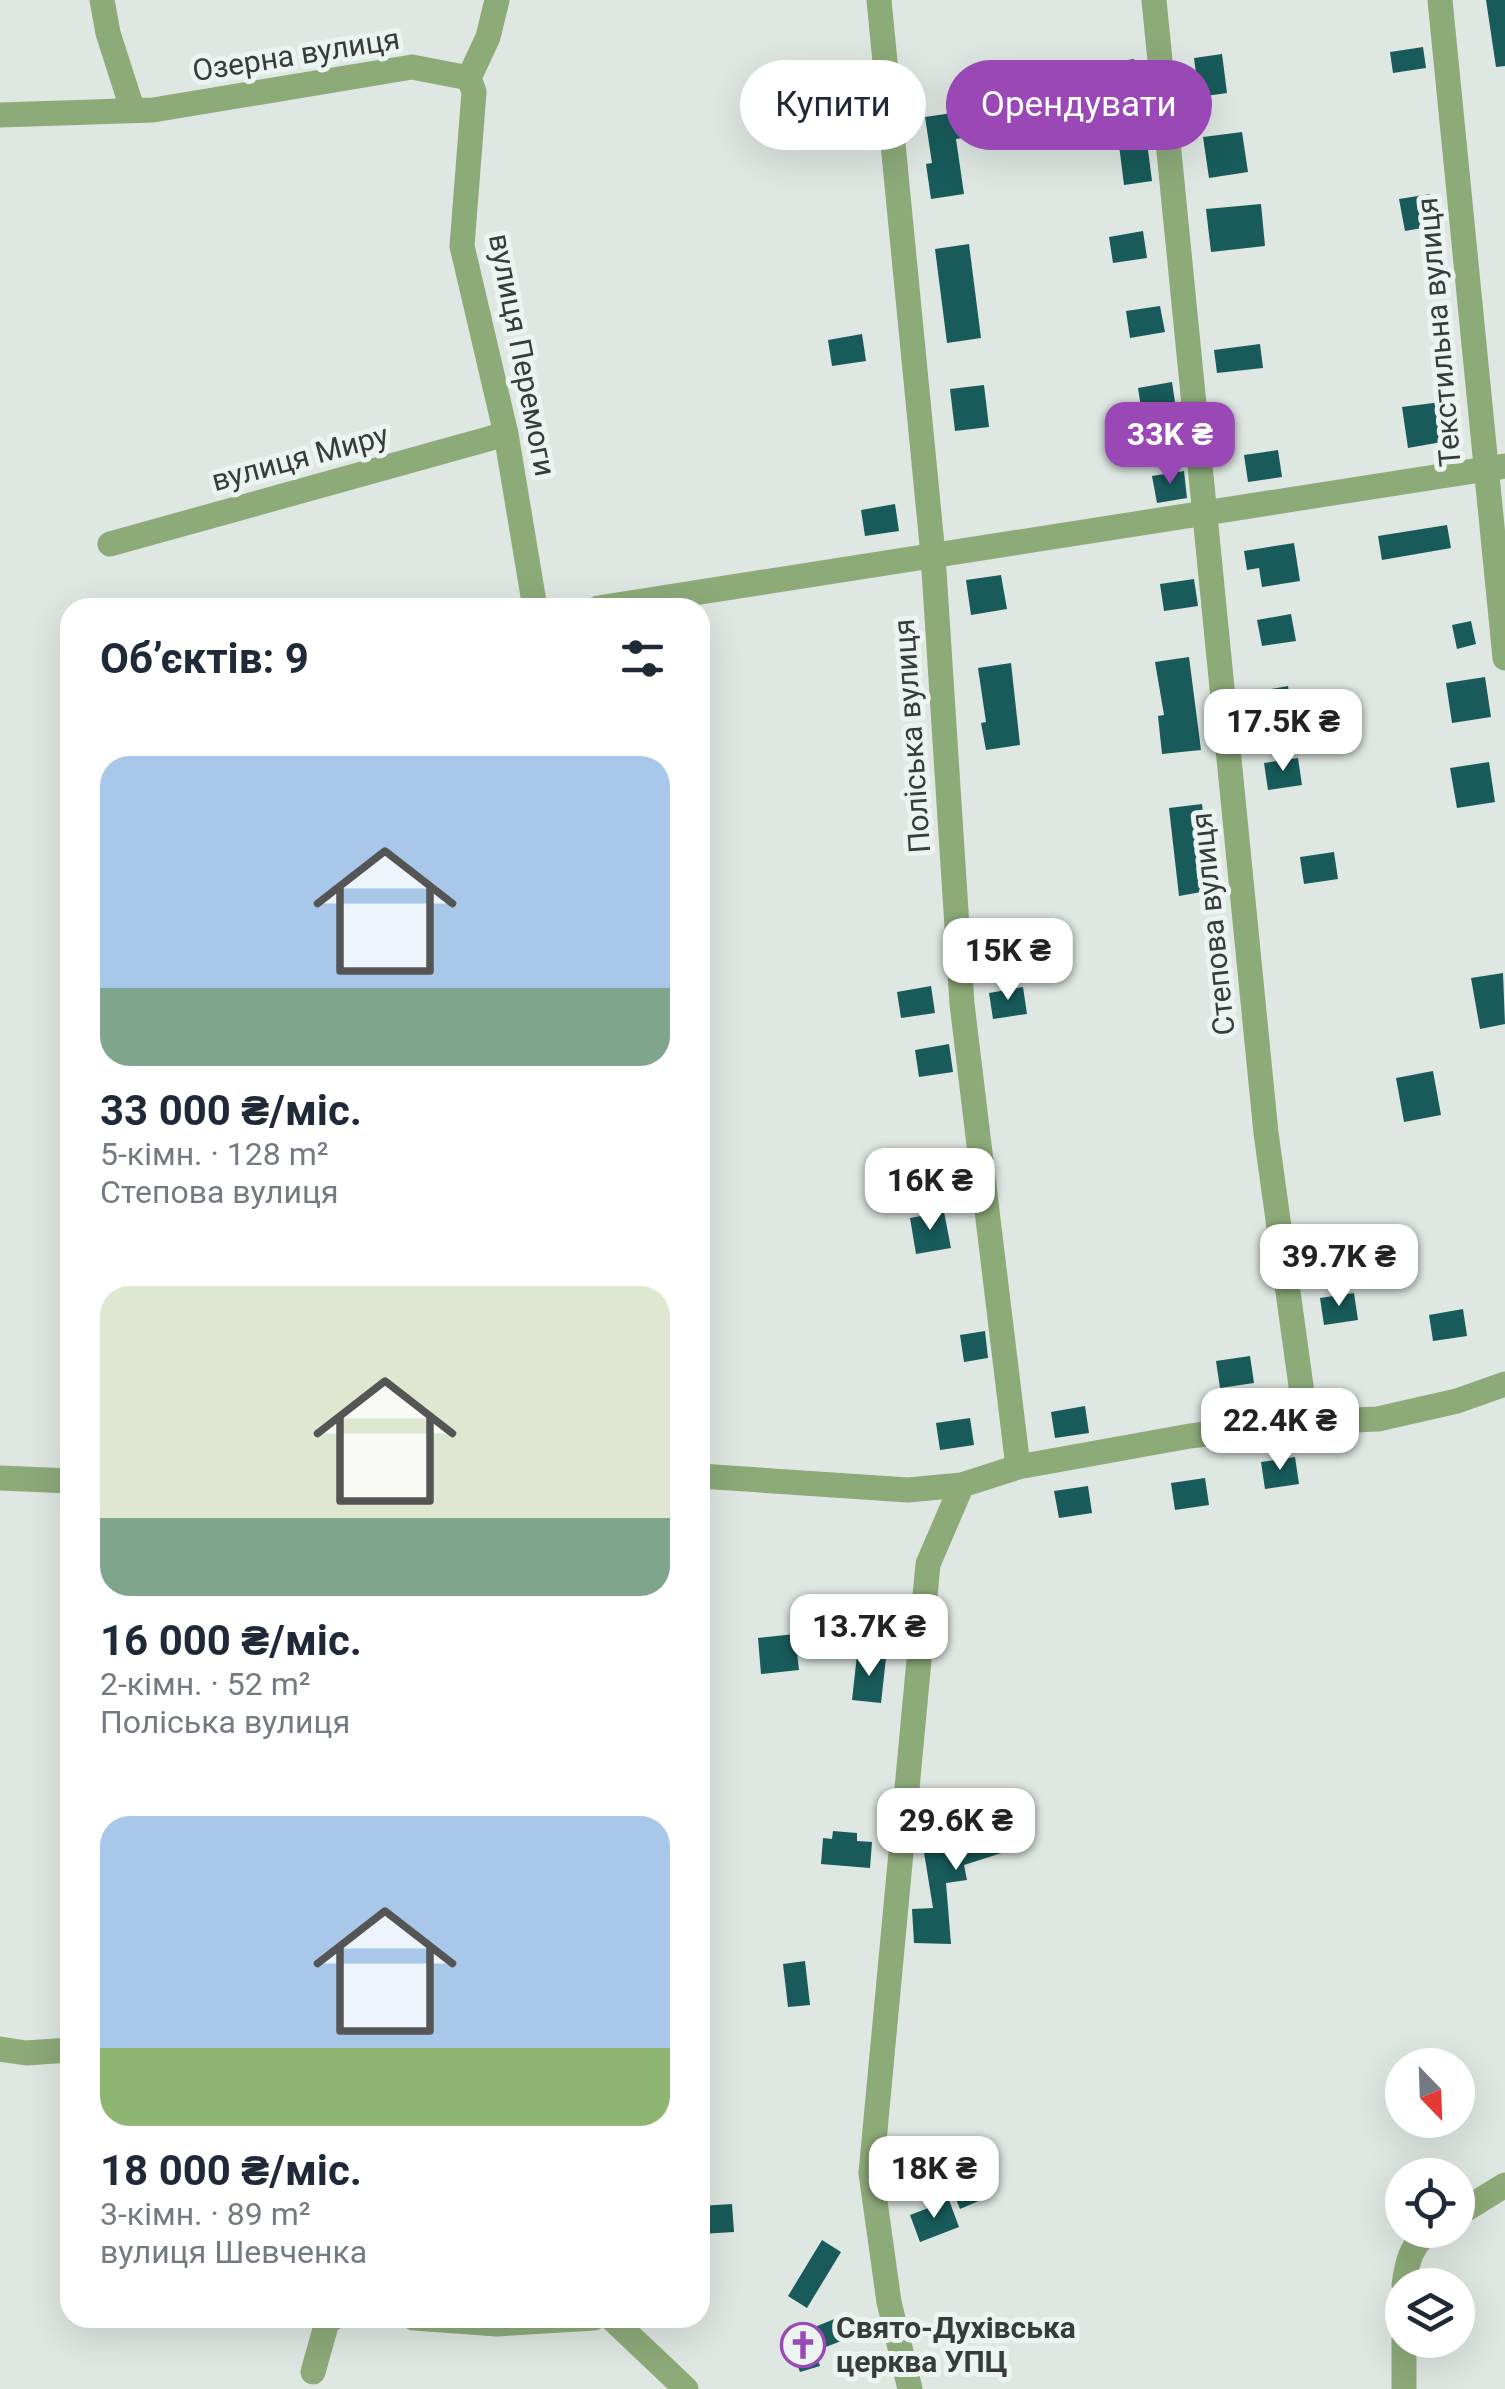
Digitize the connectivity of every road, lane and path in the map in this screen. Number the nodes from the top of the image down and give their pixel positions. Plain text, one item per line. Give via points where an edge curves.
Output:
1 (102, 0) edge
2 (497, 0) edge
3 (879, 0) edge
4 (1154, 0) edge
5 (1440, 0) edge
6 (469, 78) junction
7 (132, 108) junction
8 (0, 115) edge
9 (506, 434) junction
10 (1495, 468) edge
11 (1205, 513) junction
12 (110, 544) dead end
13 (933, 555) junction
14 (534, 598) edge
15 (661, 598) edge
16 (1505, 658) edge
17 (1505, 1384) edge
18 (1306, 1422) junction
19 (1018, 1467) junction
20 (710, 1477) edge
21 (0, 1478) edge
22 (60, 1481) edge
23 (962, 1485) junction
24 (0, 2048) edge
25 (60, 2051) edge
26 (1505, 2185) edge
27 (1475, 2204) edge
28 (325, 2328) edge
29 (622, 2328) edge
30 (1404, 2358) edge
31 (313, 2372) dead end
32 (686, 2389) edge
33 (910, 2389) edge
34 (1404, 2389) edge

1 - 7 street
2 - 6 street, вулиця Перемоги
3 - 13 street, Поліська вулиця
4 - 11 street, Степова вулиця
5 - 10 street, Текстильна вулиця
6 - 7 street, Озерна вулиця via 412,68 154,110
6 - 9 street, вулиця Перемоги via 474,92 462,246
7 - 8 street, Озерна вулиця
9 - 12 street, вулиця Миру
9 - 14 street, вулиця Перемоги
10 - 11 street
10 - 16 street, Текстильна вулиця
11 - 13 street
11 - 18 street, Степова вулиця via 1266,1133
13 - 15 street
13 - 19 street, Поліська вулиця via 962,1004
17 - 18 street via 1378,1419
18 - 19 street
19 - 23 street
20 - 23 street via 908,1490
21 - 22 street
23 - 33 street via 928,1564 871,2174 889,2302
24 - 25 street
26 - 27 street
28 - 31 street
29 - 32 street
30 - 34 street

